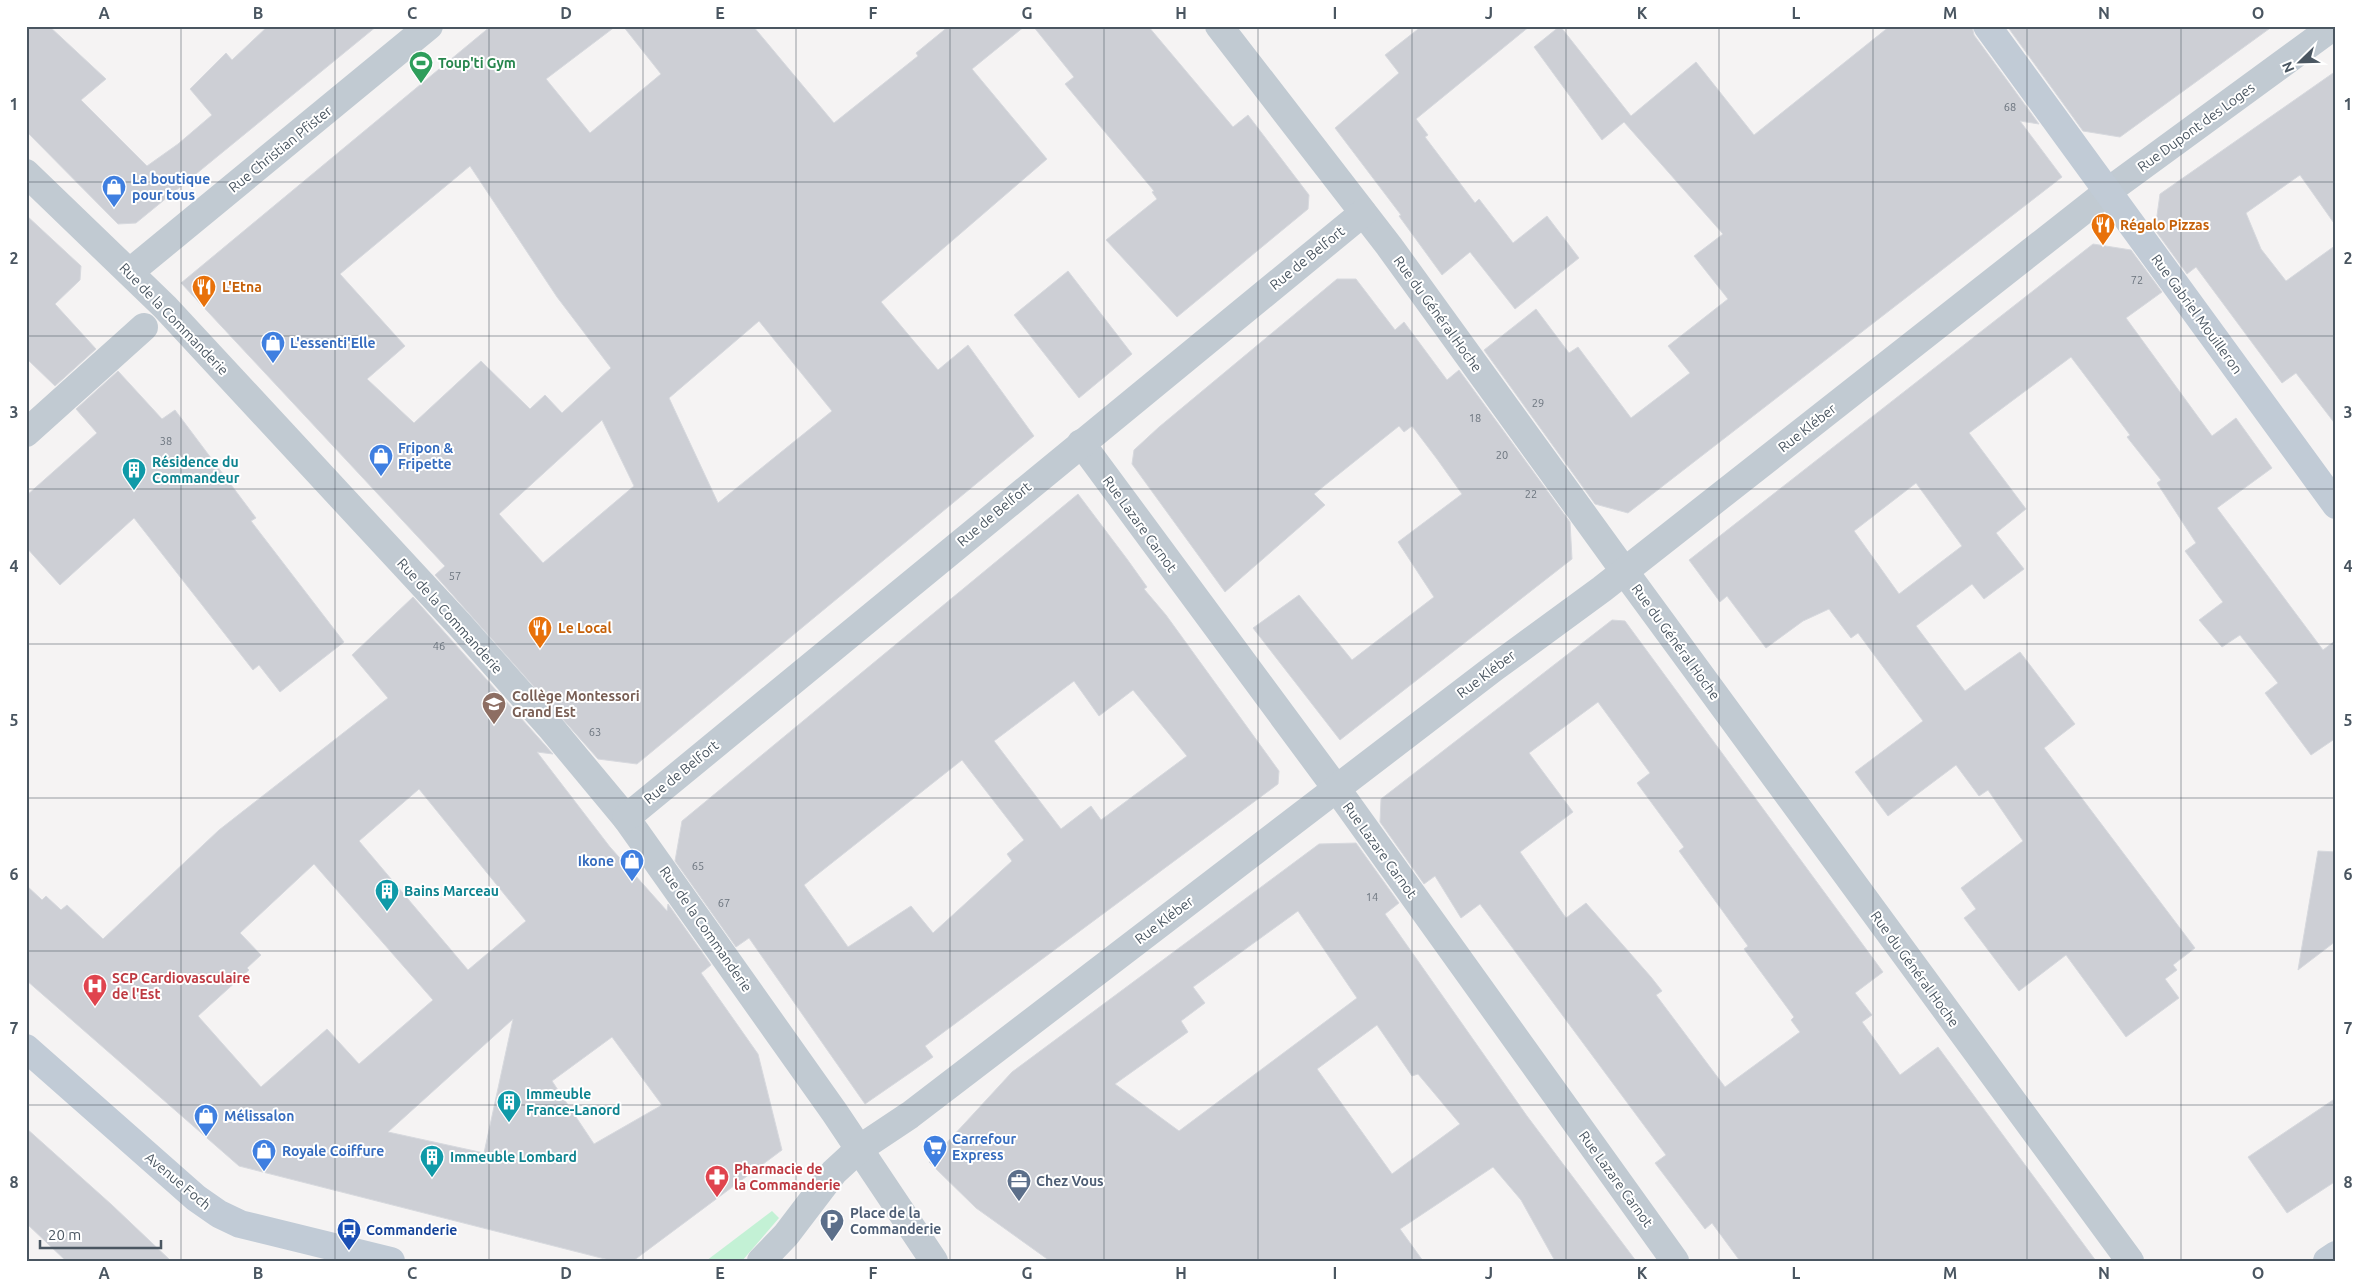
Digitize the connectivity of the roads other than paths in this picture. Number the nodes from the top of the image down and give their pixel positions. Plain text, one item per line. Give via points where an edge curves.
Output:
1 (429, 26) edge
2 (1219, 26) edge
3 (1987, 26) edge
4 (2334, 26) edge
5 (26, 173) edge
6 (2107, 192) junction
7 (1363, 213) junction
8 (130, 272) junction
9 (144, 327) dead end
10 (26, 432) edge
11 (1080, 443) junction
12 (2336, 505) edge
13 (1624, 571) junction
14 (1336, 789) junction
15 (626, 818) junction
16 (31, 1060) edge
17 (859, 1150) junction
18 (2336, 1255) edge
19 (391, 1261) edge
20 (761, 1261) edge
21 (934, 1261) edge
22 (1675, 1261) edge
23 (2130, 1261) edge
24 (2327, 1261) edge

1 - 8 street, Rue Christian Pfister
2 - 7 street, Rue du Général Hoche
3 - 6 street, Rue Gabriel Mouilleron
4 - 6 street, Rue Dupont des Loges
5 - 8 street, Rue de la Commanderie
6 - 12 street, Rue Gabriel Mouilleron
6 - 13 street, Rue Kléber
7 - 11 street, Rue de Belfort
7 - 13 street, Rue du Général Hoche
8 - 15 street, Rue de la Commanderie via 458,624
9 - 10 street
11 - 14 street, Rue Lazare Carnot
11 - 15 street, Rue de Belfort
13 - 14 street, Rue Kléber
13 - 23 street, Rue du Général Hoche
14 - 17 street, Rue Kléber via 910,1115
14 - 22 street, Rue Lazare Carnot
15 - 17 street, Rue de la Commanderie
16 - 19 street, Avenue Foch via 219,1214 267,1232
17 - 20 street via 834,1172 786,1235
17 - 21 street
18 - 24 street

